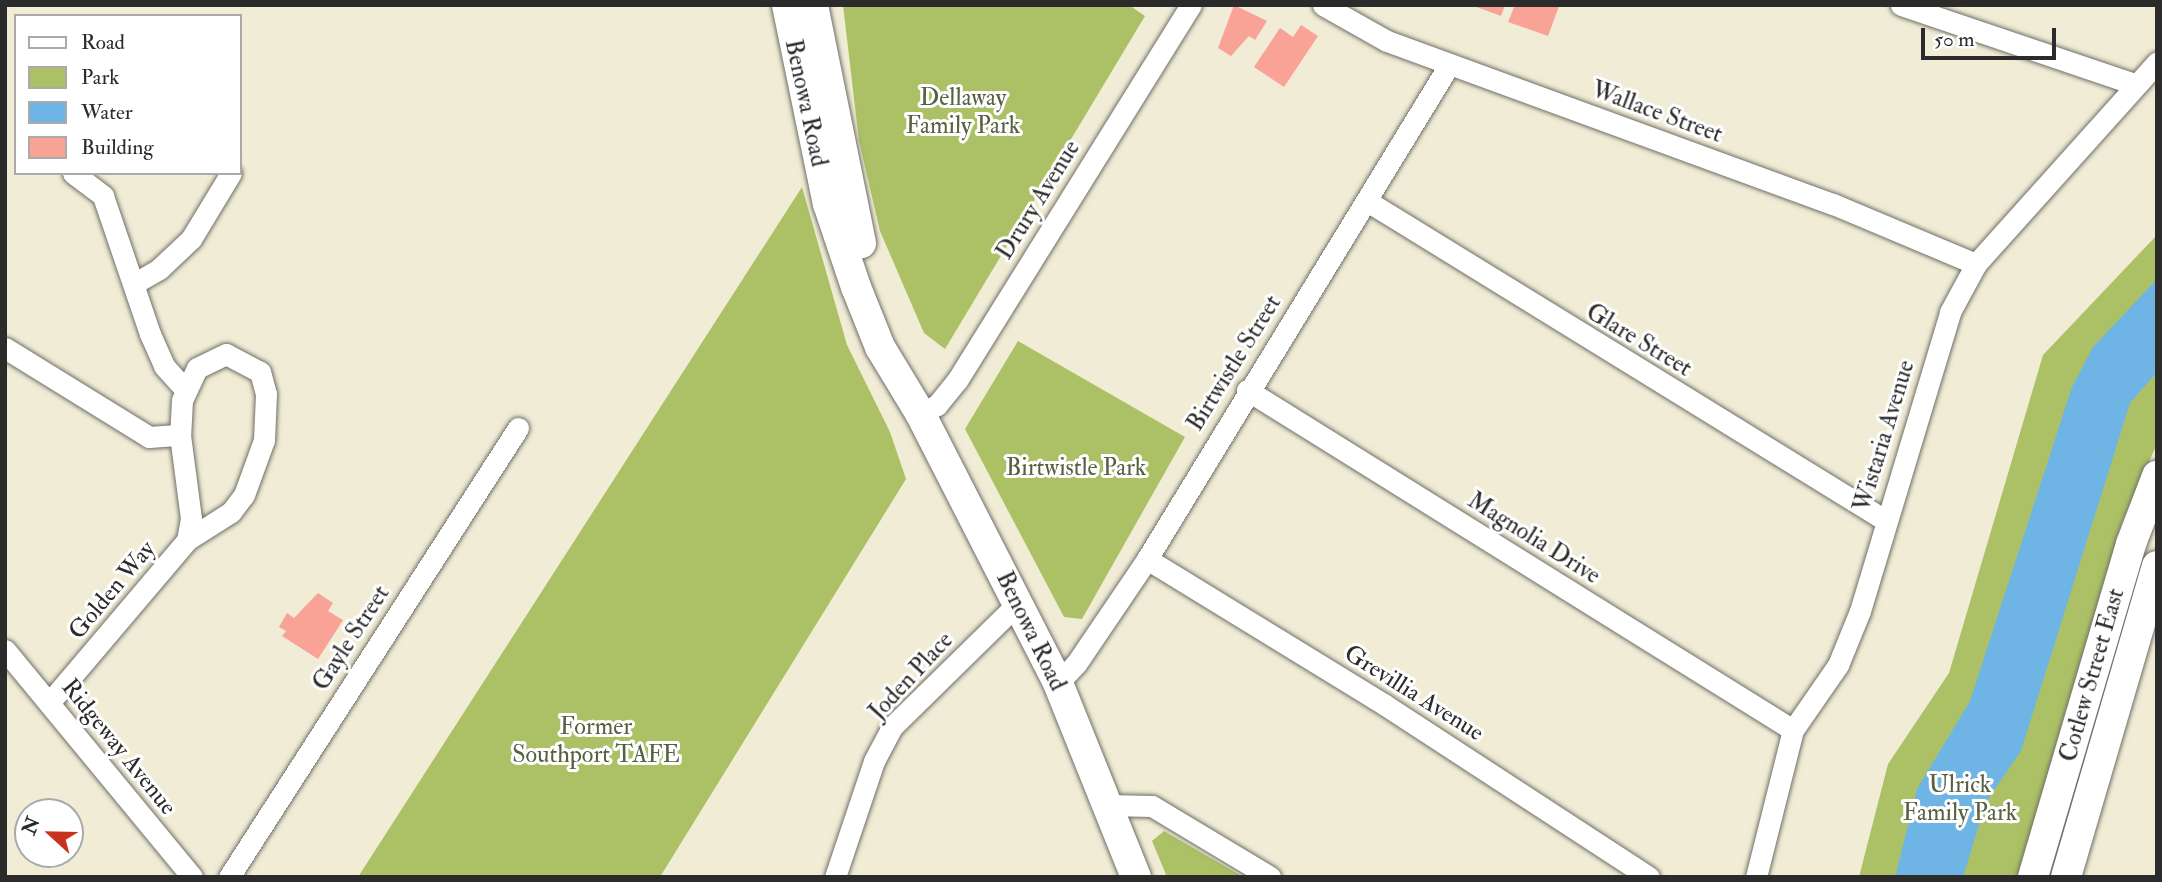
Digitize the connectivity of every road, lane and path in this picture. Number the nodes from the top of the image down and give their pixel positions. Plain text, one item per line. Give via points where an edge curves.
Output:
1 (787, 5) edge
2 (813, 5) edge
3 (1191, 5) edge
4 (1323, 5) edge
5 (1900, 5) edge
6 (2157, 62) edge
7 (1449, 65) junction
8 (2134, 84) junction
9 (76, 175) edge
10 (230, 175) edge
11 (1367, 201) junction
12 (1976, 264) junction
13 (135, 283) junction
14 (5, 348) edge
15 (185, 389) junction
16 (1247, 390) junction
17 (914, 403) junction
18 (518, 428) dead end
19 (180, 435) junction
20 (2157, 475) edge
21 (1885, 520) junction
22 (187, 540) junction
23 (1147, 559) junction
24 (2157, 566) edge
25 (1018, 603) junction
26 (5, 650) edge
27 (1058, 683) junction
28 (49, 703) junction
29 (1793, 730) junction
30 (1107, 805) junction
31 (192, 877) edge
32 (229, 877) edge
33 (835, 877) edge
34 (1136, 877) edge
35 (1270, 877) edge
36 (1649, 877) edge
37 (1756, 877) edge
38 (2033, 877) edge
39 (2066, 877) edge

1 - 17 main road, Benowa Road via 828,205 880,347
2 - 17 main road, Benowa Road via 851,211
3 - 17 street, Drury Avenue via 958,379 937,405
4 - 7 street, Wallace Street via 1387,41
5 - 8 street
6 - 8 street, Wistaria Avenue
7 - 11 street, Birtwistle Street
7 - 12 street, Wallace Street via 1833,204
8 - 12 street, Wistaria Avenue
9 - 13 street via 103,196
10 - 13 street via 191,239 159,269
11 - 16 street, Birtwistle Street
11 - 21 street, Glare Street
12 - 21 street, Wistaria Avenue via 1950,312
13 - 15 street via 164,366
14 - 19 street via 149,438
15 - 19 street, Golden Way
15 - 22 street, Golden Way via 208,359 226,354 237,357 260,372 267,415 264,440 244,495 232,512
16 - 23 street, Birtwistle Street
16 - 29 street, Magnolia Drive
17 - 25 main road, Benowa Road
18 - 32 street, Gayle Street
19 - 22 street, Golden Way via 190,499
20 - 38 main road, Cotlew Street East via 2131,544
21 - 29 street, Wistaria Avenue via 1860,611 1838,665
22 - 28 street, Golden Way
23 - 27 street, Birtwistle Street via 1076,664
23 - 36 street, Grevillia Avenue via 1385,705
24 - 39 main road, Cotlew Street East
25 - 27 main road, Benowa Road
25 - 33 street, Joden Place via 893,726 869,772
26 - 28 street, Ridgeway Avenue
27 - 30 main road, Benowa Road
28 - 31 street, Ridgeway Avenue
29 - 37 street, Wistaria Avenue
30 - 34 main road, Benowa Road
30 - 35 street via 1152,806

